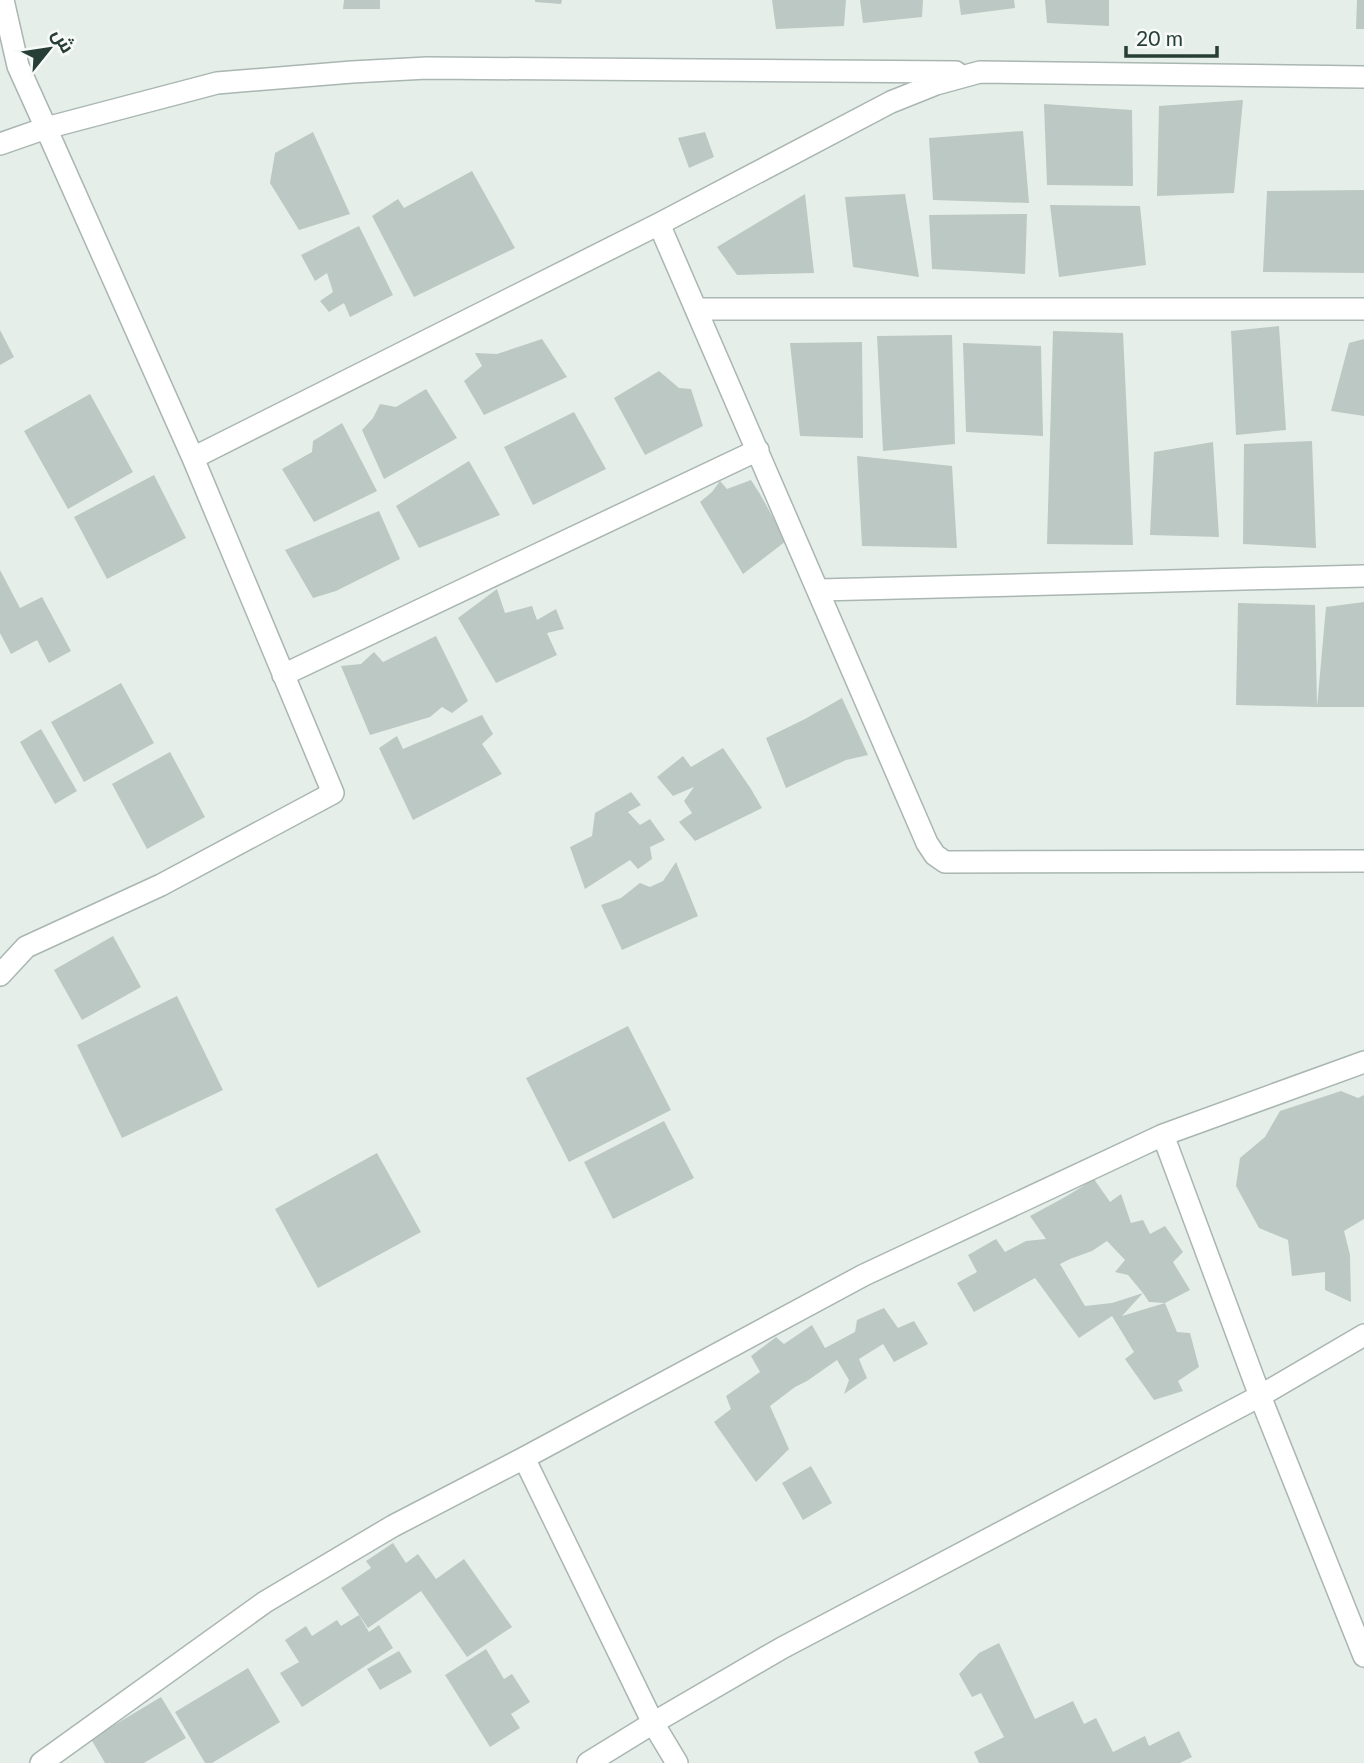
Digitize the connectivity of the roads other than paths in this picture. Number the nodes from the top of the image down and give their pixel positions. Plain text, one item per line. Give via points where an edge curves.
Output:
1 (3, 0) edge
2 (980, 72) junction
3 (1364, 77) edge
4 (46, 128) junction
5 (0, 144) edge
6 (659, 223) junction
7 (697, 309) junction
8 (1364, 309) edge
9 (758, 450) junction
10 (193, 458) junction
11 (1364, 576) edge
12 (818, 590) junction
13 (284, 675) junction
14 (1364, 861) edge
15 (0, 975) edge
16 (1364, 1062) edge
17 (1163, 1135) junction
18 (1364, 1335) edge
19 (1260, 1396) junction
20 (524, 1458) junction
21 (1364, 1656) edge
22 (653, 1723) junction
23 (41, 1763) edge
24 (588, 1763) edge
25 (677, 1763) edge

1 - 4 street via 18,66
2 - 3 street
2 - 4 street via 427,68 352,72 217,83
2 - 6 street via 891,102
4 - 5 street
4 - 10 street
6 - 7 street
6 - 10 street
7 - 8 street
7 - 9 street
9 - 12 street
9 - 13 street
10 - 13 street
11 - 12 street
12 - 14 street via 927,843 945,862
13 - 15 street via 333,793 161,885 26,947
16 - 17 street
17 - 19 street
17 - 20 street via 864,1275
18 - 19 street
19 - 21 street
19 - 22 street via 782,1648
20 - 22 street
20 - 23 street via 393,1526 265,1602
22 - 24 street
22 - 25 street

